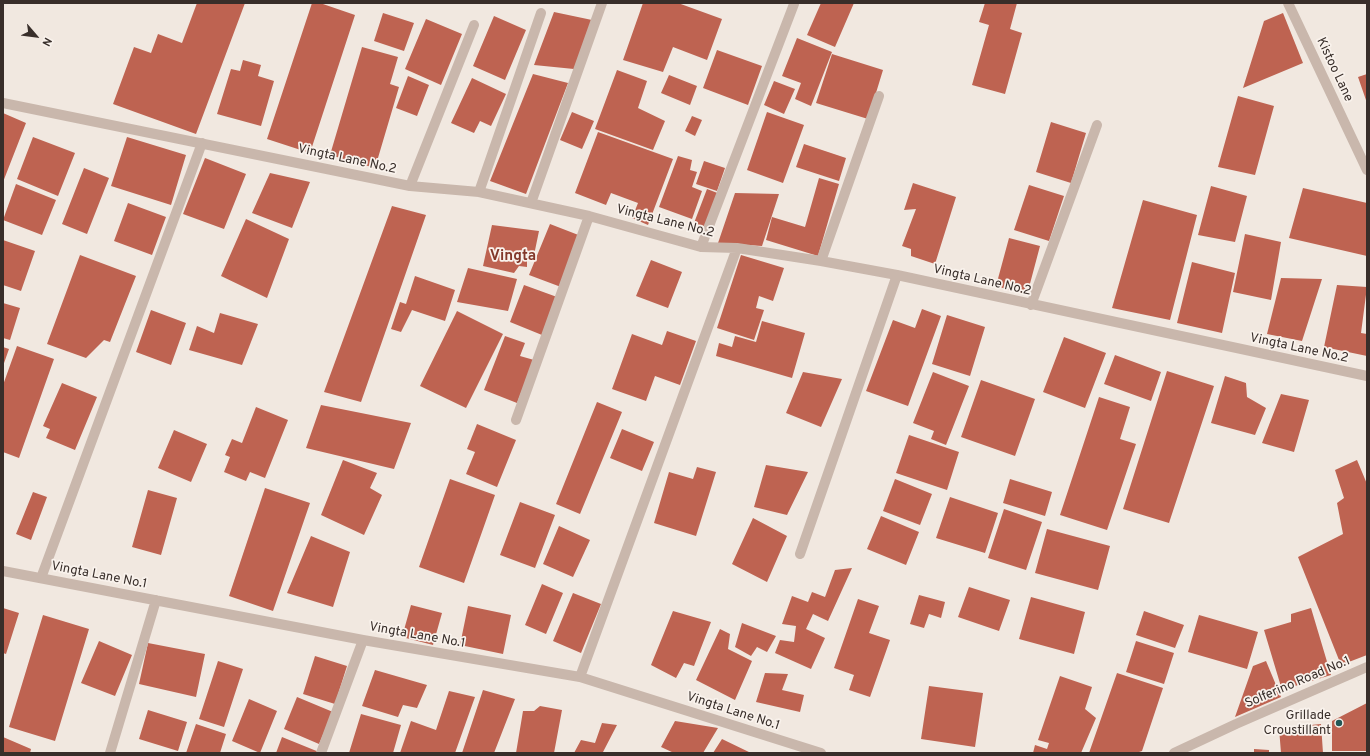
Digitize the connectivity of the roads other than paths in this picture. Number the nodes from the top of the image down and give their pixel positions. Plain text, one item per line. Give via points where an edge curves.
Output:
1 (602, 3) edge
2 (1288, 3) edge
3 (794, 4) dead end
4 (541, 13) dead end
5 (474, 25) dead end
6 (879, 96) dead end
7 (3, 103) edge
8 (1097, 125) dead end
9 (202, 143) junction
10 (1365, 159) edge
11 (1367, 170) edge
12 (410, 186) junction
13 (479, 192) junction
14 (531, 203) junction
15 (589, 216) junction
16 (701, 247) junction
17 (737, 248) junction
18 (820, 261) junction
19 (897, 275) junction
20 (1031, 305) junction
21 (1367, 376) edge
22 (516, 420) dead end
23 (800, 554) dead end
24 (3, 571) edge
25 (41, 578) junction
26 (156, 600) junction
27 (363, 640) junction
28 (1367, 667) edge
29 (580, 677) junction
30 (110, 753) edge
31 (321, 753) edge
32 (821, 753) edge
33 (1174, 753) edge

1 - 14 street
2 - 10 street, Kistoo Lane
3 - 16 street
4 - 13 street
5 - 12 street
6 - 18 street
7 - 9 street, Vingta Lane No.2
8 - 20 street
9 - 12 street, Vingta Lane No.2
9 - 25 street
10 - 11 street, Kistoo Lane
12 - 13 street, Vingta Lane No.2
13 - 14 street, Vingta Lane No.2
14 - 15 street, Vingta Lane No.2
15 - 16 street, Vingta Lane No.2
15 - 22 street
16 - 17 street, Vingta Lane No.2
17 - 18 street, Vingta Lane No.2
17 - 29 street
18 - 19 street, Vingta Lane No.2
19 - 20 street, Vingta Lane No.2
19 - 23 street
20 - 21 street, Vingta Lane No.2
24 - 25 street, Vingta Lane No.1
25 - 26 street, Vingta Lane No.1
26 - 27 street, Vingta Lane No.1
26 - 30 street
27 - 29 street, Vingta Lane No.1
27 - 31 street
28 - 33 street, Solferino Road No.1
29 - 32 street, Vingta Lane No.1

